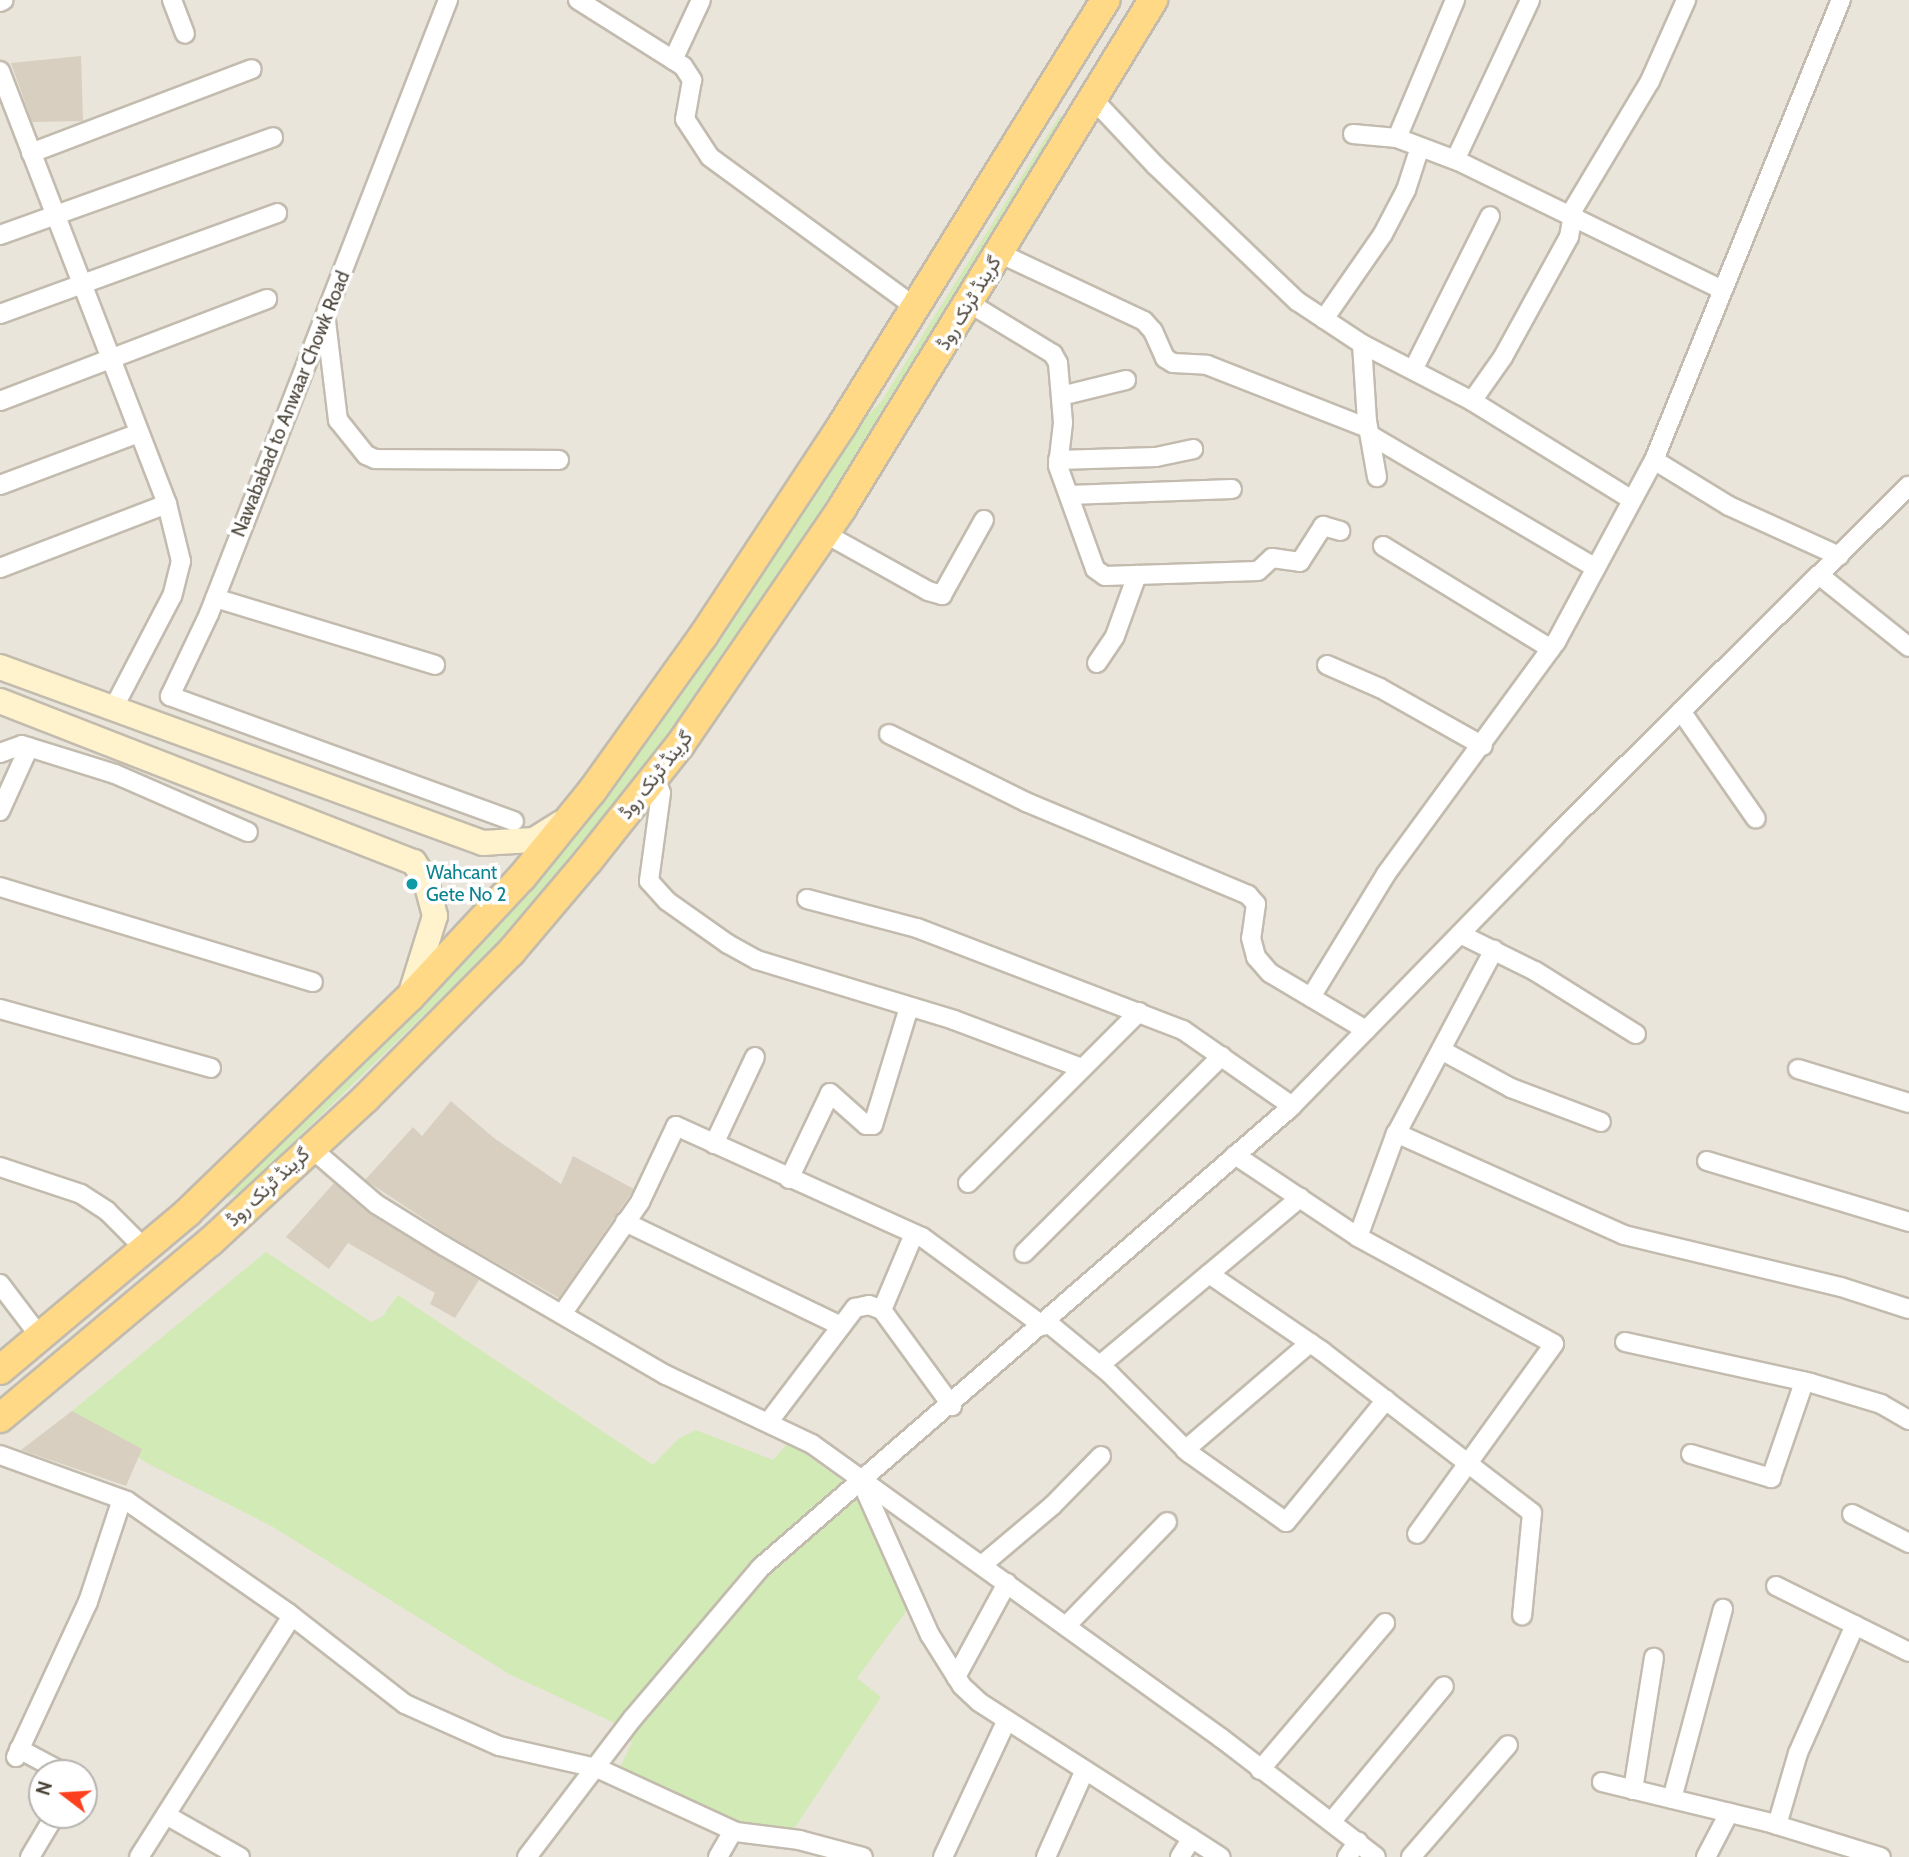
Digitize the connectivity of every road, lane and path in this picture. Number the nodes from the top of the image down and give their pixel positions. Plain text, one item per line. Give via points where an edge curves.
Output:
1 (172, 0) edge
2 (448, 0) edge
3 (578, 0) edge
4 (701, 0) edge
5 (1105, 0) edge
6 (1153, 0) edge
7 (1455, 0) edge
8 (1530, 0) edge
9 (1686, 0) edge
10 (1841, 0) edge
11 (185, 34) dead end
12 (673, 60) junction
13 (252, 69) dead end
14 (0, 71) edge
15 (1058, 78) junction
16 (1093, 99) junction
17 (5, 100) edge
18 (1353, 134) dead end
19 (273, 137) dead end
20 (1397, 138) junction
21 (1420, 147) junction
22 (31, 153) junction
23 (1458, 154) dead end
24 (55, 213) junction
25 (277, 213) dead end
26 (1574, 215) junction
27 (1490, 216) dead end
28 (0, 235) edge
29 (999, 253) junction
30 (81, 282) junction
31 (1721, 289) junction
32 (267, 299) dead end
33 (969, 303) junction
34 (915, 307) junction
35 (0, 314) edge
36 (326, 318) junction
37 (1324, 319) junction
38 (1362, 344) junction
39 (111, 359) junction
40 (1413, 370) junction
41 (1125, 380) dead end
42 (1061, 396) junction
43 (0, 401) edge
44 (1472, 401) junction
45 (1369, 431) junction
46 (139, 433) junction
47 (1193, 449) dead end
48 (559, 460) dead end
49 (1058, 460) junction
50 (1654, 460) junction
51 (1377, 477) dead end
52 (0, 485) edge
53 (1909, 486) edge
54 (1232, 489) dead end
55 (1069, 495) junction
56 (1632, 500) junction
57 (167, 504) junction
58 (984, 520) dead end
59 (1340, 531) dead end
60 (824, 533) junction
61 (1383, 546) dead end
62 (1839, 556) junction
63 (0, 568) edge
64 (1596, 568) junction
65 (1137, 575) junction
66 (1819, 575) junction
67 (215, 598) junction
68 (1909, 647) edge
69 (1551, 649) junction
70 (1097, 663) dead end
71 (435, 664) dead end
72 (1327, 665) dead end
73 (10, 671) edge
74 (6, 703) edge
75 (113, 709) junction
76 (1681, 711) junction
77 (889, 734) dead end
78 (1483, 746) junction
79 (29, 747) junction
80 (0, 753) edge
81 (655, 776) junction
82 (0, 811) edge
83 (572, 815) junction
84 (1756, 819) dead end
85 (514, 821) dead end
86 (248, 832) dead end
87 (0, 887) edge
88 (807, 899) dead end
89 (1460, 933) junction
90 (1494, 950) junction
91 (313, 982) dead end
92 (410, 997) junction
93 (1311, 997) junction
94 (909, 1007) junction
95 (0, 1009) edge
96 (1139, 1012) junction
97 (1366, 1030) junction
98 (1636, 1034) dead end
99 (1441, 1050) junction
100 (1223, 1056) junction
101 (755, 1057) dead end
102 (211, 1068) dead end
103 (1082, 1068) junction
104 (1798, 1069) dead end
105 (1909, 1103) edge
106 (1292, 1106) junction
107 (1601, 1122) dead end
108 (1396, 1133) junction
109 (714, 1144) junction
110 (311, 1148) junction
111 (1235, 1155) junction
112 (1707, 1161) dead end
113 (0, 1167) edge
114 (789, 1179) junction
115 (968, 1183) dead end
116 (1300, 1198) junction
117 (188, 1212) junction
118 (625, 1222) junction
119 (1909, 1222) edge
120 (914, 1234) junction
121 (1358, 1237) junction
122 (211, 1242) junction
123 (145, 1249) junction
124 (1024, 1252) dead end
125 (1209, 1274) junction
126 (0, 1284) edge
127 (1909, 1309) edge
128 (882, 1310) junction
129 (562, 1314) junction
130 (1045, 1324) junction
131 (841, 1326) junction
132 (41, 1338) junction
133 (1625, 1342) dead end
134 (1310, 1343) junction
135 (1100, 1365) junction
136 (0, 1370) edge
137 (1804, 1382) junction
138 (1386, 1400) junction
139 (952, 1406) junction
140 (0, 1418) edge
141 (771, 1420) junction
142 (1909, 1420) edge
143 (1185, 1450) junction
144 (1690, 1454) dead end
145 (0, 1455) edge
146 (1101, 1456) dead end
147 (1471, 1464) junction
148 (861, 1481) junction
149 (122, 1499) junction
150 (1852, 1514) dead end
151 (1167, 1522) dead end
152 (1417, 1534) dead end
153 (1909, 1544) edge
154 (982, 1565) junction
155 (1007, 1583) junction
156 (1776, 1586) dead end
157 (1723, 1609) dead end
158 (292, 1616) junction
159 (1522, 1616) dead end
160 (1385, 1623) dead end
161 (1855, 1625) junction
162 (1066, 1626) junction
163 (1909, 1652) edge
164 (1654, 1658) dead end
165 (956, 1677) junction
166 (1444, 1686) dead end
167 (1007, 1720) junction
168 (1508, 1745) dead end
169 (31, 1759) edge
170 (597, 1768) junction
171 (1085, 1770) junction
172 (1260, 1770) junction
173 (1602, 1782) dead end
174 (1633, 1790) junction
175 (1672, 1799) junction
176 (1730, 1813) junction
177 (166, 1815) junction
178 (1332, 1821) junction
179 (1777, 1825) junction
180 (47, 1829) edge
181 (733, 1831) junction
182 (1192, 1838) junction
183 (1353, 1850) edge
184 (30, 1857) edge
185 (139, 1857) edge
186 (240, 1857) edge
187 (527, 1857) edge
188 (718, 1857) edge
189 (863, 1857) edge
190 (943, 1857) edge
191 (1046, 1857) edge
192 (1180, 1857) edge
193 (1220, 1857) edge
194 (1376, 1857) edge
195 (1411, 1857) edge
196 (1706, 1857) edge
197 (1881, 1857) edge

1 - 11 street
2 - 36 street, Nawababad to Anwaar Chowk Road
3 - 12 street
4 - 12 street
5 - 15 highway, گرینڈ ٹرنک روڈ
6 - 16 highway, گرینڈ ٹرنک روڈ
7 - 20 street
8 - 23 street
9 - 26 street via 1650,81
10 - 31 street
12 - 34 street via 692,80 685,119 710,157
13 - 22 street
14 - 17 street
15 - 16 highway
15 - 34 highway, گرینڈ ٹرنک روڈ
16 - 29 highway, گرینڈ ٹرنک روڈ
16 - 37 street via 1214,224 1297,302
17 - 22 street
18 - 20 street
19 - 24 street
20 - 21 street
21 - 26 street
21 - 37 street via 1406,190 1383,234
22 - 24 street
24 - 28 street
24 - 30 street
25 - 30 street
26 - 31 street
26 - 44 street via 1569,237 1503,357
27 - 40 street
29 - 33 highway, گرینڈ ٹرنک روڈ
29 - 45 street via 1144,321 1165,358 1173,363 1207,365
30 - 35 street
30 - 39 street
31 - 50 street
32 - 39 street
33 - 42 street via 1053,355
33 - 60 highway, گرینڈ ٹرنک روڈ
34 - 83 highway, گرینڈ ٹرنک روڈ via 703,636
36 - 48 street via 338,420 366,455 375,459
36 - 67 street, Nawababad to Anwaar Chowk Road
37 - 38 street
38 - 40 street
38 - 45 street
39 - 43 street
39 - 46 street
40 - 44 street
41 - 42 street
42 - 49 street
44 - 56 street
45 - 51 street
45 - 64 street
46 - 52 street
46 - 57 street
47 - 49 street via 1156,457
49 - 55 street
50 - 56 street
50 - 62 street via 1729,506
53 - 62 street
54 - 55 street
55 - 65 street via 1095,569 1105,576
56 - 64 street
57 - 63 street
57 - 75 street via 181,561 172,596
58 - 60 street via 942,595 928,592
59 - 65 street via 1320,528 1300,562 1272,558 1258,571
60 - 81 highway, گرینڈ ٹرنک روڈ
61 - 69 street
62 - 66 street
64 - 69 street
65 - 70 street via 1115,636
66 - 68 street
66 - 76 street
67 - 71 street
67 - 85 street, Nawababad to Anwaar Chowk Road via 170,696
69 - 78 street
72 - 78 street via 1380,688
73 - 74 main road
73 - 75 main road
74 - 92 main road via 414,862 426,882 435,916
75 - 83 main road via 483,843 534,839
76 - 84 street
76 - 89 street
77 - 93 street via 1026,803 1248,895 1256,904 1251,938 1255,957
78 - 93 street via 1386,874
79 - 80 street via 22,744
79 - 82 street
79 - 86 street via 115,774
81 - 94 street via 661,793 649,881 667,901 757,960
81 - 110 highway, گرینڈ ٹرنک روڈ via 511,952
83 - 92 highway, گرینڈ ٹرنک روڈ via 522,877
87 - 91 street
88 - 96 street via 917,928
89 - 90 street
89 - 97 street
90 - 98 street
90 - 99 street
92 - 117 highway, گرینڈ ٹرنک روڈ
93 - 97 street
94 - 103 street
94 - 114 street via 873,1125 866,1125 830,1093
95 - 102 street
96 - 100 street via 1183,1030
96 - 103 street
97 - 106 street
99 - 107 street via 1511,1088
99 - 108 street
100 - 106 street
100 - 124 street
101 - 109 street
103 - 115 street
104 - 105 street
106 - 111 street
108 - 121 street
108 - 127 street via 1624,1236 1841,1287
109 - 114 street
109 - 118 street via 676,1126
110 - 122 highway, گرینڈ ٹرنک روڈ
110 - 129 street via 376,1204
111 - 116 street
111 - 130 street
112 - 119 street
113 - 123 street via 81,1194 107,1211
114 - 120 street
116 - 121 street
116 - 125 street
117 - 122 highway
117 - 123 highway, گرینڈ ٹرنک روڈ
118 - 129 street
118 - 131 street
120 - 128 street
120 - 130 street
121 - 147 street via 1554,1345
122 - 140 highway, گرینڈ ٹرنک روڈ
123 - 132 highway, گرینڈ ٹرنک روڈ
125 - 134 street
125 - 135 street
126 - 132 street
128 - 131 street via 863,1305
128 - 139 street
129 - 141 street via 666,1375
130 - 135 street
130 - 139 street
131 - 141 street
132 - 136 highway, گرینڈ ٹرنک روڈ
133 - 137 street
134 - 138 street
134 - 143 street
135 - 143 street
137 - 142 street via 1881,1404
137 - 144 street via 1771,1478
138 - 143 street via 1286,1522
138 - 147 street
139 - 148 street
141 - 148 street
145 - 149 street
146 - 154 street via 1052,1506
147 - 152 street
147 - 159 street via 1532,1513
148 - 154 street
148 - 165 street via 929,1635
148 - 170 street via 760,1568
149 - 158 street
149 - 169 street via 88,1602 17,1753
150 - 153 street
151 - 162 street
154 - 155 street
155 - 162 street
155 - 165 street
156 - 161 street
157 - 175 street
158 - 170 street via 405,1704 499,1746
158 - 177 street
160 - 172 street
161 - 163 street
161 - 179 street via 1798,1753
162 - 172 street
164 - 174 street
165 - 167 street via 979,1702
166 - 178 street
167 - 171 street
167 - 190 street
168 - 195 street
170 - 181 street
170 - 187 street
171 - 182 street
171 - 191 street
172 - 178 street
173 - 174 street
174 - 175 street
175 - 176 street
176 - 179 street
176 - 196 street
177 - 185 street
177 - 186 street
178 - 183 street
179 - 197 street
180 - 184 street
181 - 188 street
181 - 189 street via 799,1840
182 - 192 street
182 - 193 street
183 - 194 street

